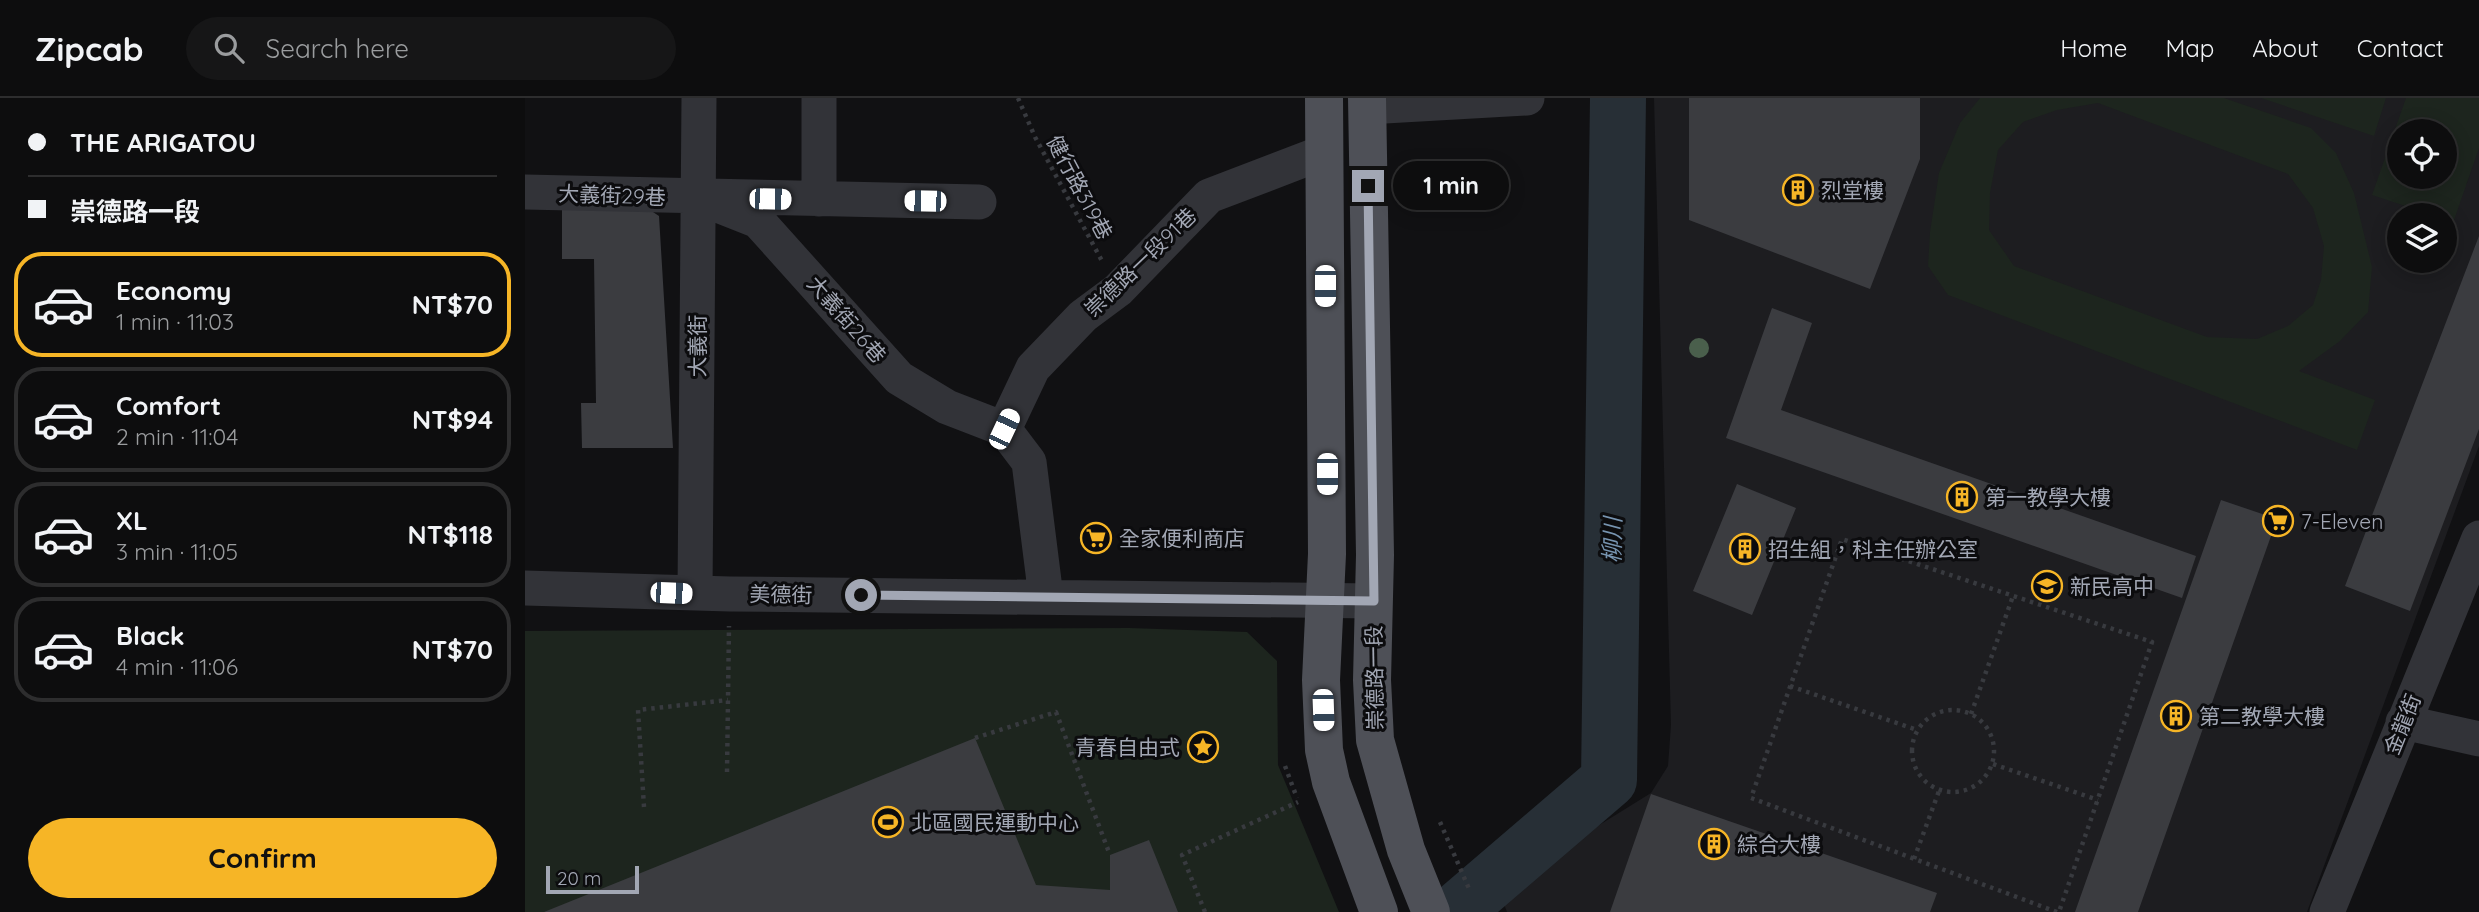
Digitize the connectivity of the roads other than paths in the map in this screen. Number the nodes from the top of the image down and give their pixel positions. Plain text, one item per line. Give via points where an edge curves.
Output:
1 (699, 98) edge
2 (819, 98) edge
3 (1324, 98) edge
4 (1527, 98) edge
5 (1367, 102) edge
6 (1324, 152) junction
7 (525, 192) edge
8 (698, 197) junction
9 (819, 200) junction
10 (979, 202) dead end
11 (1004, 429) junction
12 (2479, 538) edge
13 (525, 588) edge
14 (695, 593) junction
15 (1045, 597) junction
16 (1326, 600) junction
17 (1374, 601) junction
18 (2403, 722) junction
19 (2479, 739) edge
20 (1375, 900) edge
21 (1431, 912) edge
22 (2327, 912) edge

1 - 8 street, 大義街
2 - 9 street
3 - 6 main road
4 - 5 street
5 - 17 main road, 崇德路一段
6 - 11 street, 崇德路一段91巷 via 1209,196 1118,290 1083,316 1033,368
6 - 16 main road
7 - 8 street, 大義街29巷
8 - 9 street, 大義街29巷
8 - 11 street, 大義街26巷 via 758,222 899,379 947,407
8 - 14 street, 大義街
9 - 10 street, 大義街29巷
11 - 15 street via 1029,462
12 - 18 street, 金龍街
13 - 14 street, 美德街
14 - 15 street, 美德街
15 - 16 street, 美德街
16 - 17 street, 美德街
16 - 20 main road via 1321,680 1324,750 1331,782
17 - 21 main road, 崇德路一段 via 1375,740 1406,850
18 - 19 street
18 - 22 street, 金龍街

